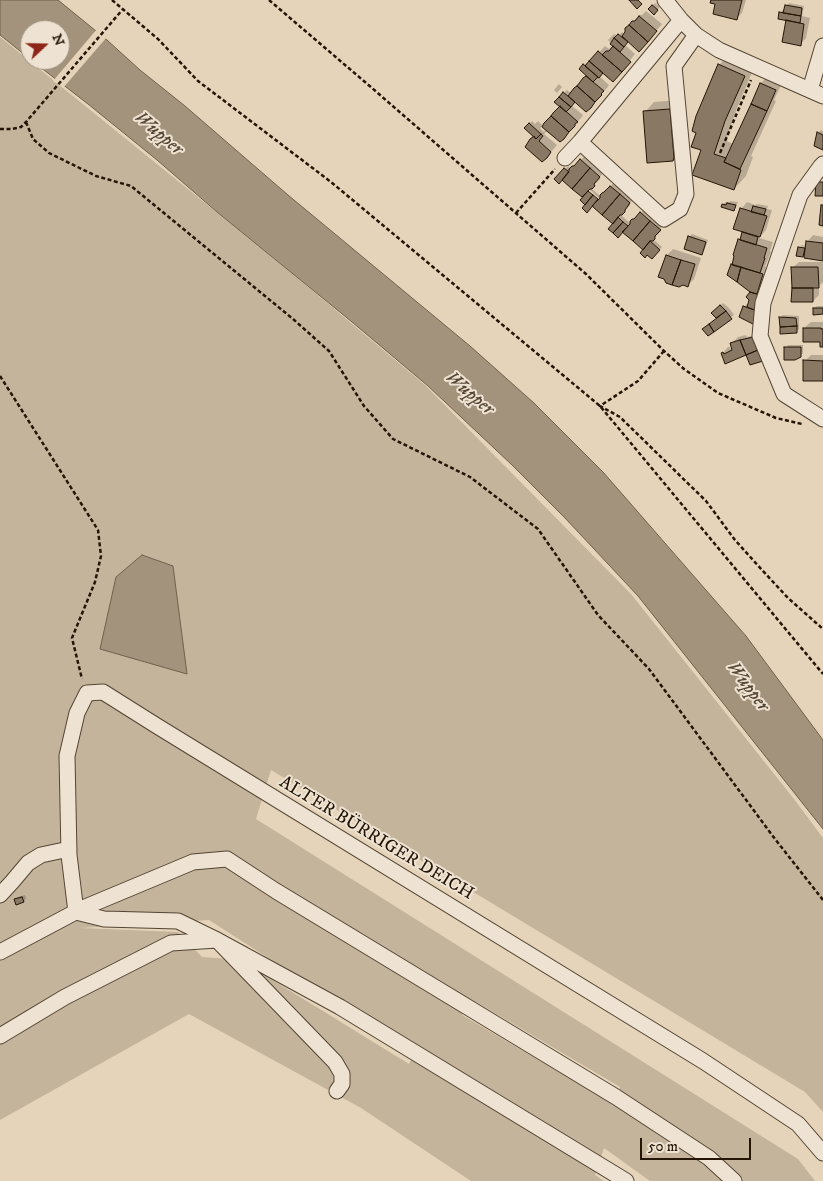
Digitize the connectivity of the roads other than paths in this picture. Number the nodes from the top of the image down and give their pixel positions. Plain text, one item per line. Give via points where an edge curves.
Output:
1 (665, 0) edge
2 (680, 11) edge
3 (696, 34) junction
4 (823, 46) edge
5 (816, 93) edge
6 (580, 142) junction
7 (565, 158) road end
8 (823, 164) edge
9 (823, 419) edge
10 (69, 849) junction
11 (0, 895) edge
12 (76, 912) junction
13 (217, 940) junction
14 (0, 952) edge
15 (0, 1036) edge
16 (337, 1091) dead end
17 (823, 1153) edge
18 (626, 1181) edge
19 (734, 1181) edge

1 - 2 street
2 - 3 street
2 - 6 street
3 - 5 street via 718,50
3 - 6 street via 674,66 686,194 680,209 664,219
4 - 5 street
6 - 7 street
8 - 9 street via 800,195 763,303 760,336 784,394
10 - 11 street via 41,855 28,863
10 - 12 street
10 - 17 street, ALTER BÜRRIGER DEICH via 67,756 77,713 87,693 103,692 703,1061 798,1124
12 - 13 street via 104,919 178,920
12 - 14 street
12 - 19 street via 193,862 227,859 616,1098 709,1158
13 - 15 street via 171,943 65,997
13 - 16 street via 335,1062 342,1074 342,1084
13 - 18 street via 340,1007

